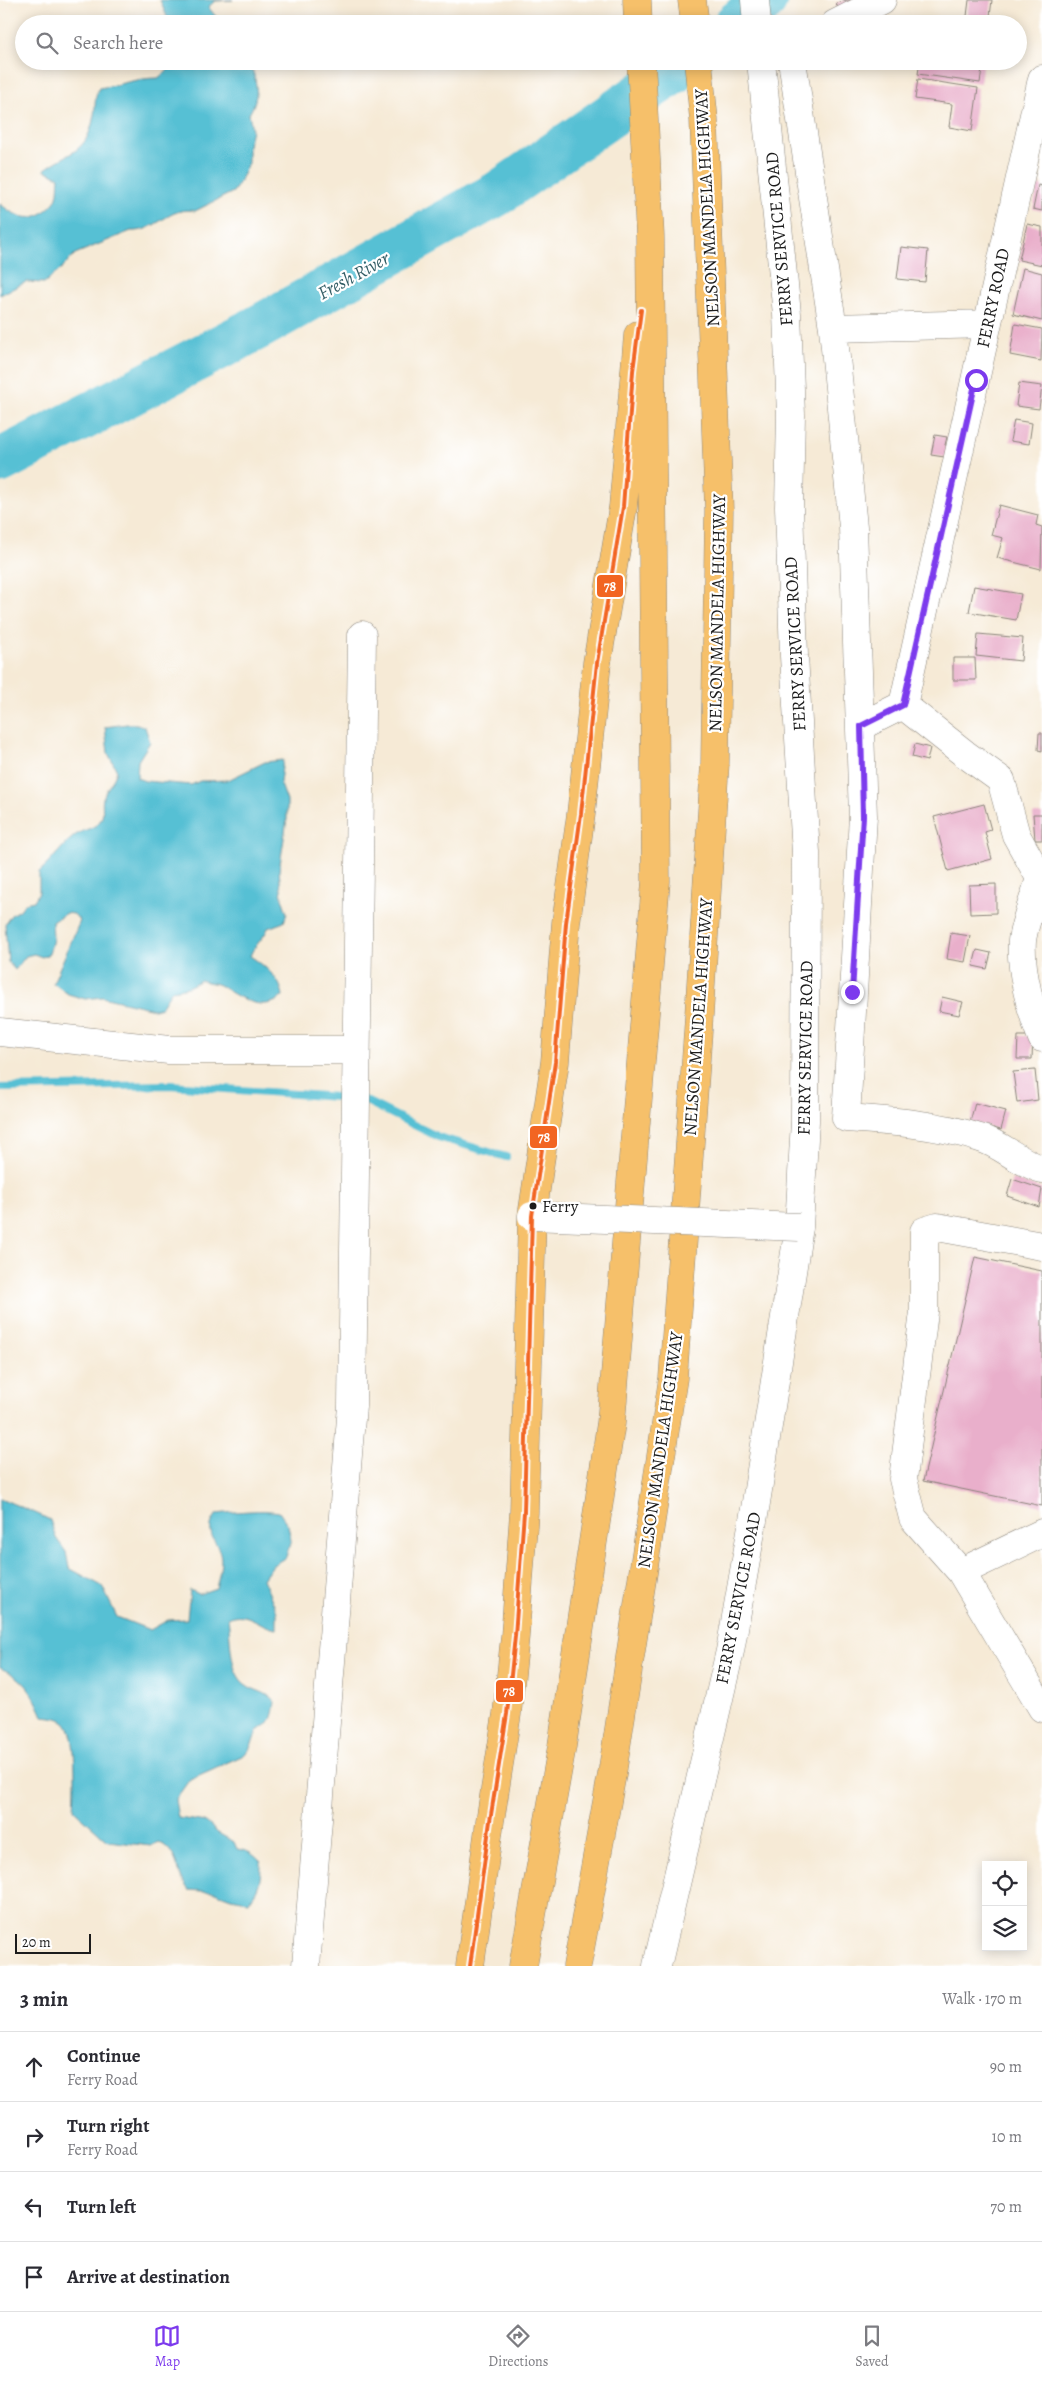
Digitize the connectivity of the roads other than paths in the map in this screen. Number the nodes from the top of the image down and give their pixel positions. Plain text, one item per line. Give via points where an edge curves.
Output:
1 (636, 0) edge
2 (692, 0) edge
3 (755, 0) edge
4 (882, 0) edge
5 (637, 15) edge
6 (694, 15) edge
7 (756, 15) edge
8 (853, 15) edge
9 (642, 70) edge
10 (699, 70) edge
11 (762, 70) edge
12 (793, 70) edge
13 (1042, 79) edge
14 (650, 237) junction
15 (987, 324) junction
16 (833, 328) junction
17 (362, 635) dead end
18 (903, 705) junction
19 (861, 726) junction
20 (0, 1032) edge
21 (1042, 1038) edge
22 (356, 1050) junction
23 (1042, 1169) edge
24 (532, 1216) junction
25 (799, 1227) junction
26 (1042, 1246) edge
27 (1042, 1534) edge
28 (961, 1572) junction
29 (1042, 1708) edge
30 (306, 1966) edge
31 (470, 1966) edge
32 (523, 1966) edge
33 (577, 1966) edge
34 (657, 1966) edge

1 - 5 highway
2 - 6 highway
3 - 7 street
4 - 8 street
9 - 14 highway
10 - 33 highway, NELSON MANDELA HIGHWAY via 704,120 719,510 715,763 698,1041 673,1378 612,1774
11 - 25 street, FERRY SERVICE ROAD via 787,314 791,415 789,507 806,853 805,1120
12 - 16 street
13 - 15 street, FERRY ROAD
14 - 24 highway via 633,372 623,506 598,663 582,814 566,923 555,1062
14 - 32 highway via 656,881 611,1423 562,1746
15 - 16 street
15 - 18 street, FERRY ROAD
16 - 19 street via 853,526
17 - 22 street
18 - 19 street
18 - 21 street via 1001,780 1016,835 1040,878 1022,940 1027,990
19 - 23 street via 863,816 846,1118 905,1122 982,1138 1030,1166
20 - 22 street via 170,1050
22 - 30 street via 352,1406
24 - 25 street, bridge
24 - 31 highway via 524,1512 515,1636 507,1714
25 - 34 street, FERRY SERVICE ROAD via 730,1652
26 - 28 street via 937,1227 924,1231 924,1312 903,1479 913,1518
27 - 28 street
28 - 29 street

